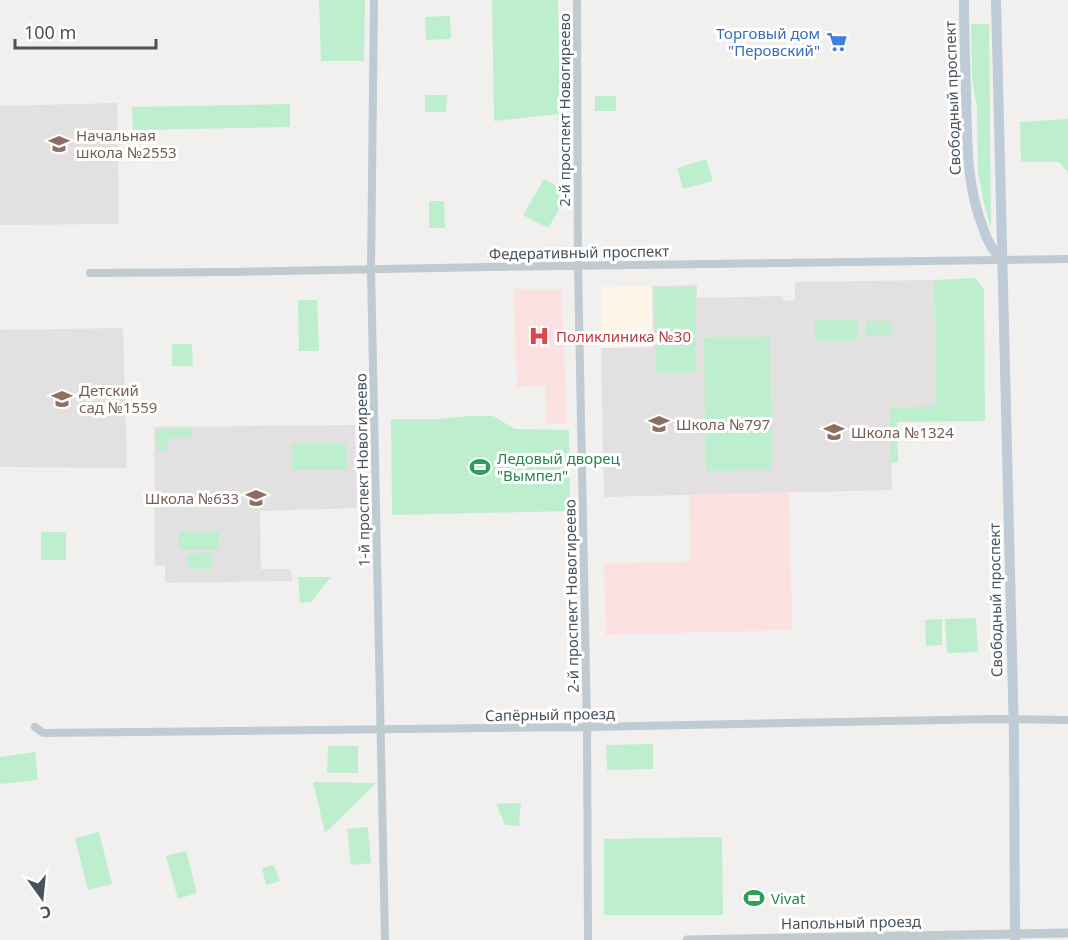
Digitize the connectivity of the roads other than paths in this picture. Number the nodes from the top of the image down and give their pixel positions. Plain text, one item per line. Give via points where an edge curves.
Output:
1 (374, 0) edge
2 (577, 0) edge
3 (963, 0) edge
4 (996, 0) edge
5 (1002, 259) junction
6 (1068, 259) edge
7 (578, 266) junction
8 (371, 270) junction
9 (90, 273) dead end
10 (1013, 719) junction
11 (1068, 720) edge
12 (35, 727) dead end
13 (586, 727) junction
14 (381, 730) junction
15 (1068, 933) edge
16 (1015, 937) edge
17 (385, 940) edge
18 (588, 940) edge
19 (687, 940) edge

1 - 8 street, 1-й проспект Новогиреево
2 - 7 street, 2-й проспект Новогиреево
3 - 5 main road, Свободный проспект via 971,187 987,238
4 - 5 main road, Свободный проспект
5 - 6 street, Федеративный проспект
5 - 7 street, Федеративный проспект
5 - 10 main road, Свободный проспект
7 - 8 street, Федеративный проспект
7 - 13 street, 2-й проспект Новогиреево
8 - 9 street, Федеративный проспект
8 - 14 street, 1-й проспект Новогиреево
10 - 11 street, Сапёрный проезд
10 - 13 street, Сапёрный проезд
10 - 16 main road, Свободный проспект
12 - 14 street, Сапёрный проезд via 43,733
13 - 14 street, Сапёрный проезд
13 - 18 street, 2-й проспект Новогиреево
14 - 17 street, 1-й проспект Новогиреево
15 - 16 street, Напольный проезд
16 - 19 street, Напольный проезд

